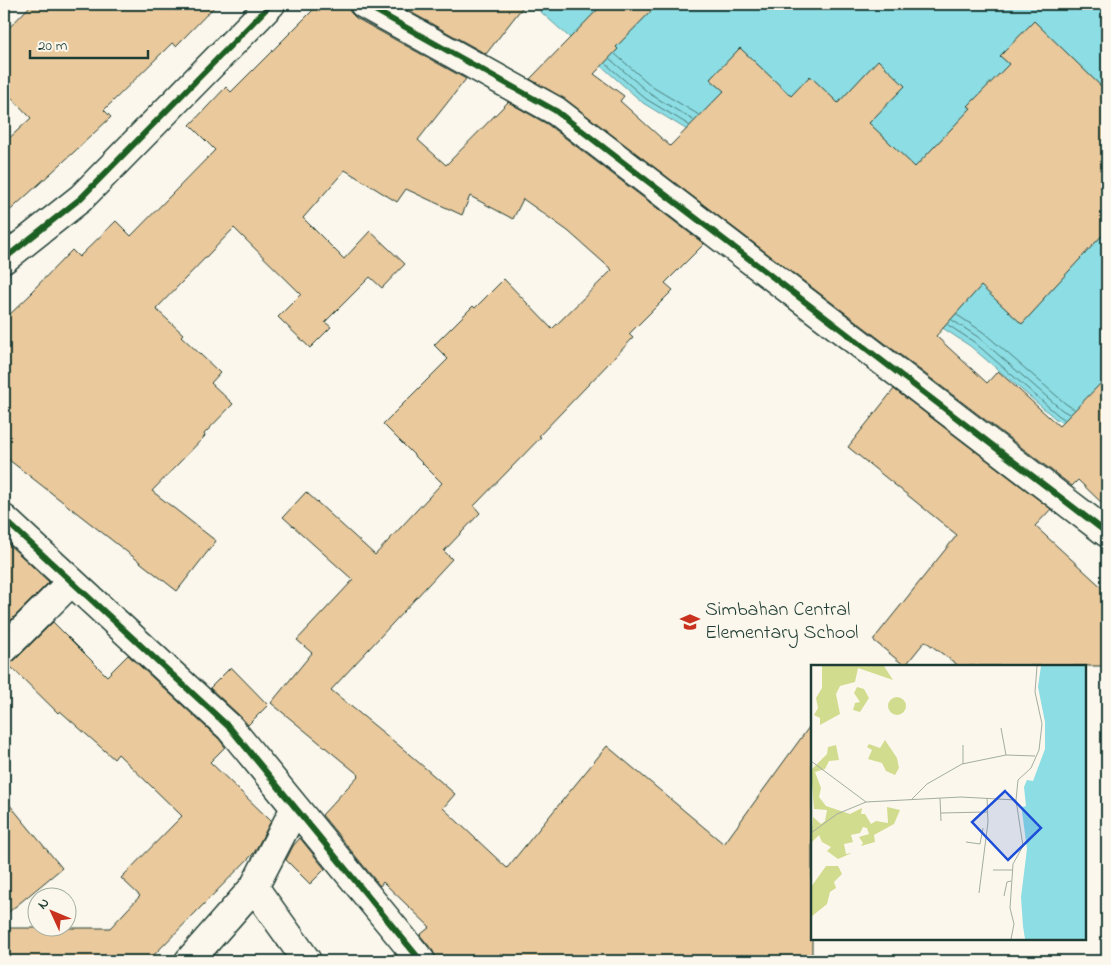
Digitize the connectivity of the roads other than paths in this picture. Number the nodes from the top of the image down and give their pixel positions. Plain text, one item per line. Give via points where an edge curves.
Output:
1 (271, 4) edge
2 (364, 4) edge
3 (4, 259) edge
4 (4, 520) edge
5 (1107, 533) edge
6 (71, 582) junction
7 (4, 649) edge
8 (295, 808) junction
9 (254, 887) junction
10 (189, 961) edge
11 (307, 961) edge
12 (421, 961) edge

1 - 3 street via 81,198
2 - 5 street via 556,111
4 - 6 street
6 - 7 street
6 - 8 street via 230,728
8 - 9 street
8 - 12 street
9 - 10 street
9 - 11 street

